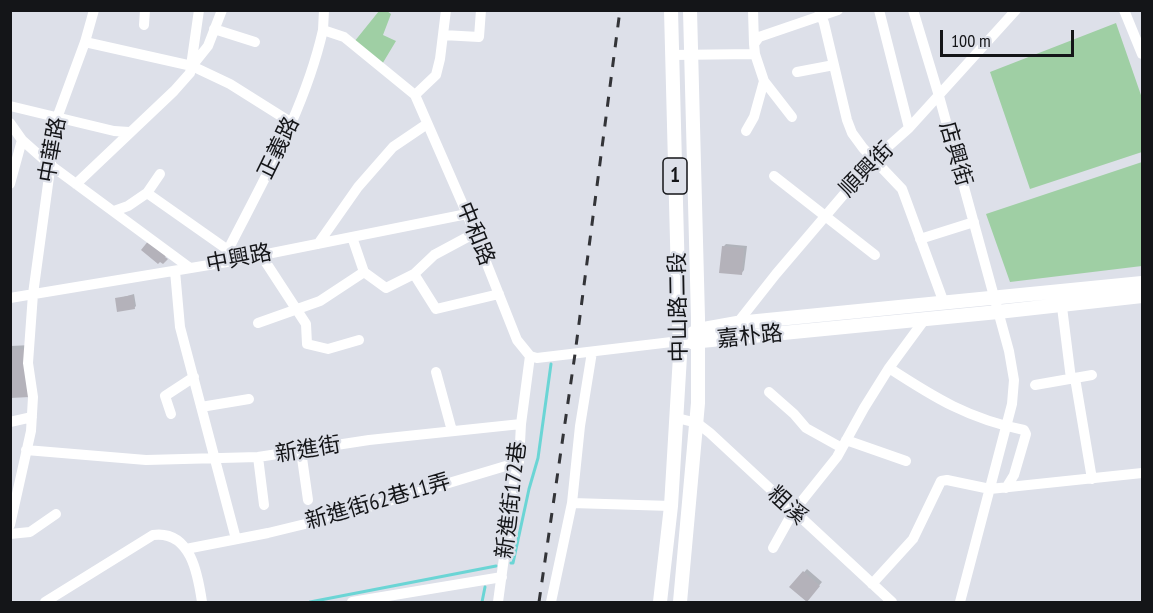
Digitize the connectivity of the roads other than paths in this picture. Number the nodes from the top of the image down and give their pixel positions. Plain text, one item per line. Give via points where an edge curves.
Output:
1 (94, 10) edge
2 (145, 10) edge
3 (199, 10) edge
4 (222, 10) edge
5 (324, 10) edge
6 (446, 10) edge
7 (481, 10) edge
8 (671, 10) edge
9 (690, 10) edge
10 (753, 10) edge
11 (838, 10) edge
12 (879, 10) edge
13 (913, 10) edge
14 (1016, 10) edge
15 (1124, 10) edge
16 (820, 14) edge
17 (144, 25) dead end
18 (214, 29) junction
19 (323, 30) junction
20 (443, 35) junction
21 (85, 42) junction
22 (255, 42) dead end
23 (754, 49) junction
24 (1143, 54) edge
25 (671, 55) junction
26 (691, 55) junction
27 (834, 65) junction
28 (192, 66) junction
29 (797, 72) dead end
30 (764, 81) junction
31 (415, 95) junction
32 (939, 96) junction
33 (10, 106) edge
34 (792, 117) dead end
35 (57, 118) junction
36 (10, 123) edge
37 (292, 123) junction
38 (427, 124) junction
39 (909, 128) junction
40 (746, 131) dead end
41 (129, 132) junction
42 (22, 140) junction
43 (874, 159) junction
44 (50, 164) junction
45 (160, 174) dead end
46 (774, 176) dead end
47 (10, 184) edge
48 (76, 184) junction
49 (147, 193) junction
50 (114, 211) junction
51 (467, 214) junction
52 (825, 215) junction
53 (974, 222) junction
54 (475, 233) junction
55 (352, 237) junction
56 (920, 239) junction
57 (318, 244) junction
58 (228, 250) junction
59 (261, 255) junction
60 (875, 255) dead end
61 (226, 262) junction
62 (190, 268) junction
63 (175, 271) junction
64 (364, 272) junction
65 (414, 274) junction
66 (1143, 283) edge
67 (33, 294) junction
68 (499, 294) junction
69 (1143, 296) edge
70 (995, 297) junction
71 (10, 298) edge
72 (1061, 298) junction
73 (944, 303) junction
74 (297, 310) junction
75 (998, 312) junction
76 (926, 319) junction
77 (258, 323) dead end
78 (737, 323) junction
79 (699, 336) junction
80 (728, 338) junction
81 (359, 340) dead end
82 (680, 341) junction
83 (592, 352) junction
84 (530, 356) junction
85 (889, 368) junction
86 (436, 372) dead end
87 (1092, 375) dead end
88 (194, 377) junction
89 (1073, 378) junction
90 (1035, 385) dead end
91 (769, 392) dead end
92 (249, 399) dead end
93 (201, 407) junction
94 (171, 414) dead end
95 (32, 417) junction
96 (677, 418) junction
97 (10, 422) edge
98 (697, 423) junction
99 (521, 424) junction
100 (1006, 426) junction
101 (452, 431) junction
102 (844, 444) junction
103 (26, 450) junction
104 (301, 451) junction
105 (258, 457) junction
106 (215, 458) junction
107 (906, 461) dead end
108 (519, 462) junction
109 (1143, 473) edge
110 (1092, 479) junction
111 (1006, 488) junction
112 (990, 489) junction
113 (308, 500) dead end
114 (572, 503) junction
115 (264, 505) dead end
116 (671, 506) junction
117 (793, 512) junction
118 (56, 514) dead end
119 (10, 525) edge
120 (10, 534) edge
121 (236, 539) junction
122 (773, 548) dead end
123 (186, 549) junction
124 (502, 577) junction
125 (872, 584) junction
126 (879, 598) edge
127 (45, 603) edge
128 (202, 603) edge
129 (352, 603) edge
130 (498, 603) edge
131 (551, 603) edge
132 (660, 603) edge
133 (680, 603) edge
134 (892, 603) edge
135 (960, 603) edge

1 - 21 street, 中華路
2 - 17 street
3 - 28 street
4 - 18 street
5 - 19 street
6 - 20 street
7 - 20 street via 480,37
8 - 25 main road, 中山路二段 / 1
9 - 26 main road, 中山路二段 / 1
10 - 23 street
11 - 16 street
12 - 39 street
13 - 32 street, 店興街
14 - 32 street, 順興街
15 - 24 street
16 - 23 street via 759,37
16 - 27 street
18 - 22 street
18 - 28 street via 208,46
19 - 31 street, 中和路 via 344,37
19 - 37 street, 正義路
20 - 31 street via 436,75
21 - 28 street
21 - 35 street, 中華路
23 - 26 street
23 - 30 street
25 - 26 street
25 - 82 main road, 中山路二段 / 1
26 - 79 main road, 中山路二段 / 1
27 - 29 street
27 - 43 street via 852,133
28 - 37 street via 230,84
28 - 41 street via 174,90
30 - 34 street
30 - 40 street
31 - 38 street, 中和路
32 - 39 street, 順興街
32 - 53 street, 店興街
33 - 35 street
35 - 41 street
35 - 44 street, 中華路
36 - 42 street
37 - 58 street, 正義路
38 - 51 street, 中和路
38 - 57 street via 393,147 358,187
39 - 43 street, 順興街
41 - 48 street
42 - 44 street
42 - 47 street
43 - 52 street, 順興街
43 - 56 street via 902,189
44 - 48 street
44 - 67 street, 中華路
45 - 49 street
46 - 52 street
48 - 50 street
49 - 50 street
49 - 58 street
50 - 62 street
51 - 54 street, 中和路
51 - 55 street, 中興路
52 - 60 street
52 - 78 street, 順興街
53 - 56 street
53 - 70 street, 店興街
54 - 65 street via 434,255
54 - 68 street, 中和路
55 - 57 street, 中興路
55 - 64 street
56 - 73 street
57 - 59 street, 中興路
58 - 61 street, 正義路
59 - 61 street, 中興路
59 - 74 street
61 - 62 street, 中興路
62 - 63 street, 中興路
63 - 67 street, 中興路
63 - 88 street via 180,327
64 - 65 street via 386,288
64 - 74 street via 320,301
65 - 68 street via 436,309
66 - 72 main road, 嘉朴路
67 - 71 street, 中興路
67 - 95 street, 中華路 via 28,363
68 - 84 street, 中和路 via 517,340
69 - 72 main road, 嘉朴路
70 - 72 main road, 嘉朴路
70 - 73 main road, 嘉朴路
70 - 75 street, 店興街
72 - 75 main road, 嘉朴路
72 - 89 street
73 - 78 main road, 嘉朴路
74 - 77 street
74 - 81 street via 306,324 307,344 328,349
75 - 76 main road, 嘉朴路
75 - 100 street, 店興街 via 1014,380
76 - 80 main road, 嘉朴路
76 - 85 street
78 - 79 main road, 嘉朴路
78 - 80 street, 順興街
79 - 80 main road, 嘉朴路
79 - 82 main road, 嘉朴路
79 - 98 main road, 中山路二段 / 1
82 - 83 street
82 - 96 main road, 中山路二段 / 1
83 - 84 street
83 - 114 street
84 - 99 street
85 - 100 street via 965,413
85 - 102 street
86 - 101 street
87 - 89 street
88 - 93 street
88 - 94 street via 165,396
89 - 90 street
89 - 110 street
91 - 102 street via 806,428
92 - 93 street
93 - 106 street
95 - 97 street
95 - 103 street, 中華路
96 - 98 street, 粗溪
96 - 116 main road, 中山路二段 / 1
98 - 117 street, 粗溪
98 - 133 main road, 中山路二段 / 1
99 - 101 street, 新進街
99 - 108 street, 新進街172巷
100 - 111 street via 1026,434
100 - 112 street, 店興街
101 - 104 street, 新進街
102 - 107 street
102 - 117 street
103 - 106 street, 新進街 via 146,460
103 - 119 street, 中華路
104 - 105 street, 新進街
104 - 113 street
105 - 106 street, 新進街
105 - 115 street
106 - 121 street
108 - 121 street, 新進街62巷11弄 via 342,515
108 - 124 street, 新進街172巷
109 - 110 street
110 - 111 street
111 - 112 street
112 - 125 street via 941,481 913,539
112 - 135 street, 店興街
114 - 116 street
114 - 131 street
116 - 132 main road, 中山路二段 / 1
117 - 122 street
117 - 125 street, 粗溪
118 - 120 street via 30,532
121 - 123 street, 新進街62巷11弄
123 - 127 street via 171,537 153,535
123 - 128 street via 198,570
124 - 129 street
124 - 130 street, 新進街172巷
125 - 126 street, 粗溪
126 - 134 street, 粗溪

